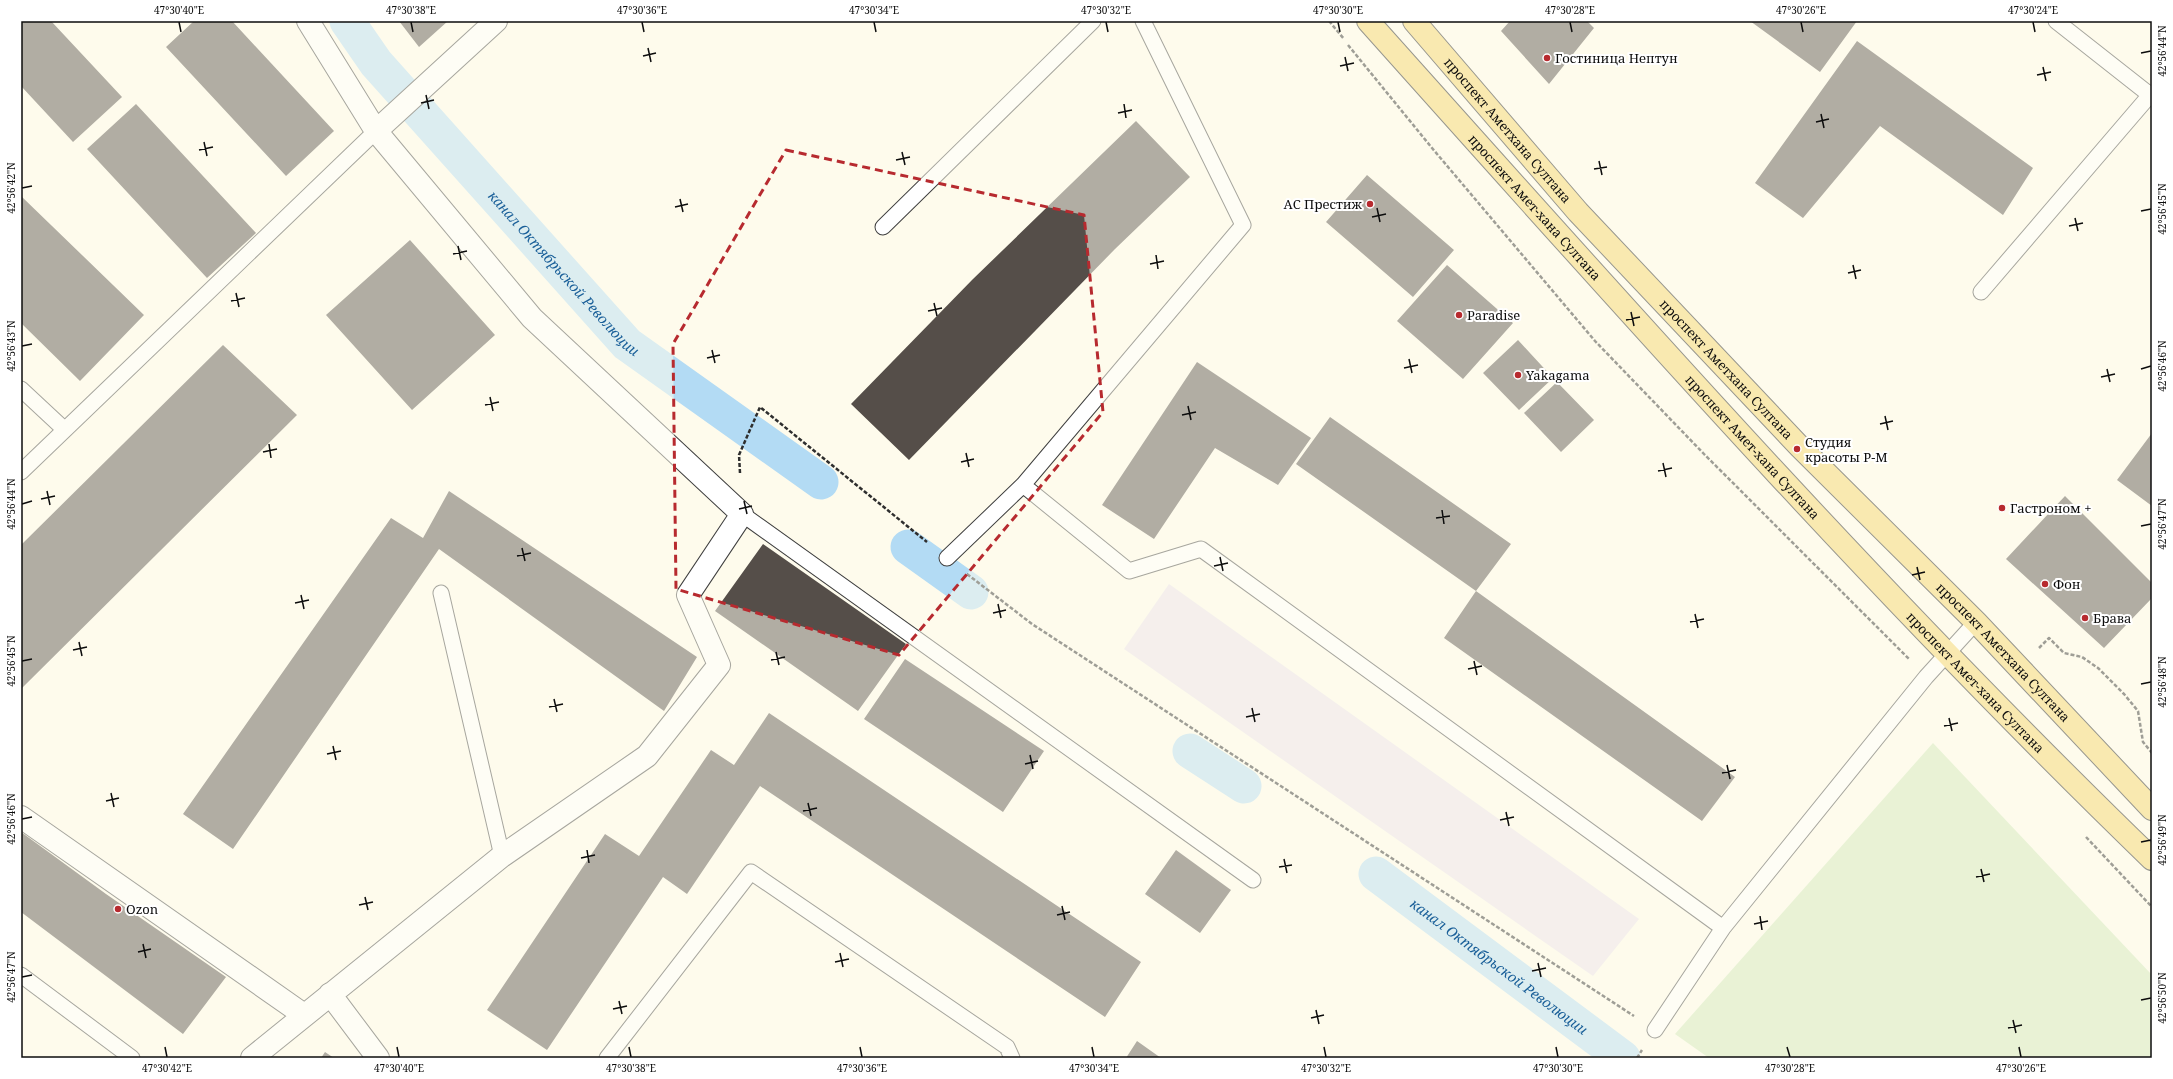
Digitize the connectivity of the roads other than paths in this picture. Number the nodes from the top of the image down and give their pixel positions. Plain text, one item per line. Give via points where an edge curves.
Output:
1 (308, 21) edge
2 (496, 21) edge
3 (1093, 21) edge
4 (1143, 21) edge
5 (1368, 21) edge
6 (1414, 21) edge
7 (2056, 21) edge
8 (2151, 94) edge
9 (376, 131) junction
10 (883, 226) dead end
11 (1981, 292) dead end
12 (21, 389) edge
13 (64, 430) junction
14 (21, 472) edge
15 (1022, 485) junction
16 (742, 514) junction
17 (947, 558) road end
18 (441, 593) dead end
19 (1976, 622) junction
20 (1946, 653) junction
21 (2152, 808) edge
22 (21, 816) edge
23 (502, 856) junction
24 (2152, 860) edge
25 (1253, 880) dead end
26 (1723, 928) junction
27 (21, 975) edge
28 (330, 994) junction
29 (304, 1014) junction
30 (1655, 1030) road end
31 (132, 1058) edge
32 (252, 1058) edge
33 (378, 1058) edge
34 (607, 1058) edge
35 (1012, 1058) edge

1 - 9 street
2 - 9 street
3 - 10 lane
4 - 15 lane via 1242,225
5 - 20 main road, проспект Амет-хана Султана via 1775,472
6 - 19 main road, проспект Аметхана Султана via 1578,212 1800,447
7 - 8 lane
8 - 11 lane
9 - 13 lane
9 - 16 street via 532,318
12 - 13 lane
13 - 14 lane
15 - 17 lane
15 - 26 lane via 1130,570 1201,548
16 - 23 street via 688,595 719,665 647,756
16 - 25 lane
18 - 23 lane
19 - 20 lane
19 - 21 main road, проспект Аметхана Султана
20 - 24 main road, проспект Амет-хана Султана via 2052,763
20 - 26 lane
22 - 29 street
23 - 28 street
26 - 30 lane
27 - 31 lane
28 - 29 street
28 - 33 street
29 - 32 street
34 - 35 lane via 751,872 1007,1047

